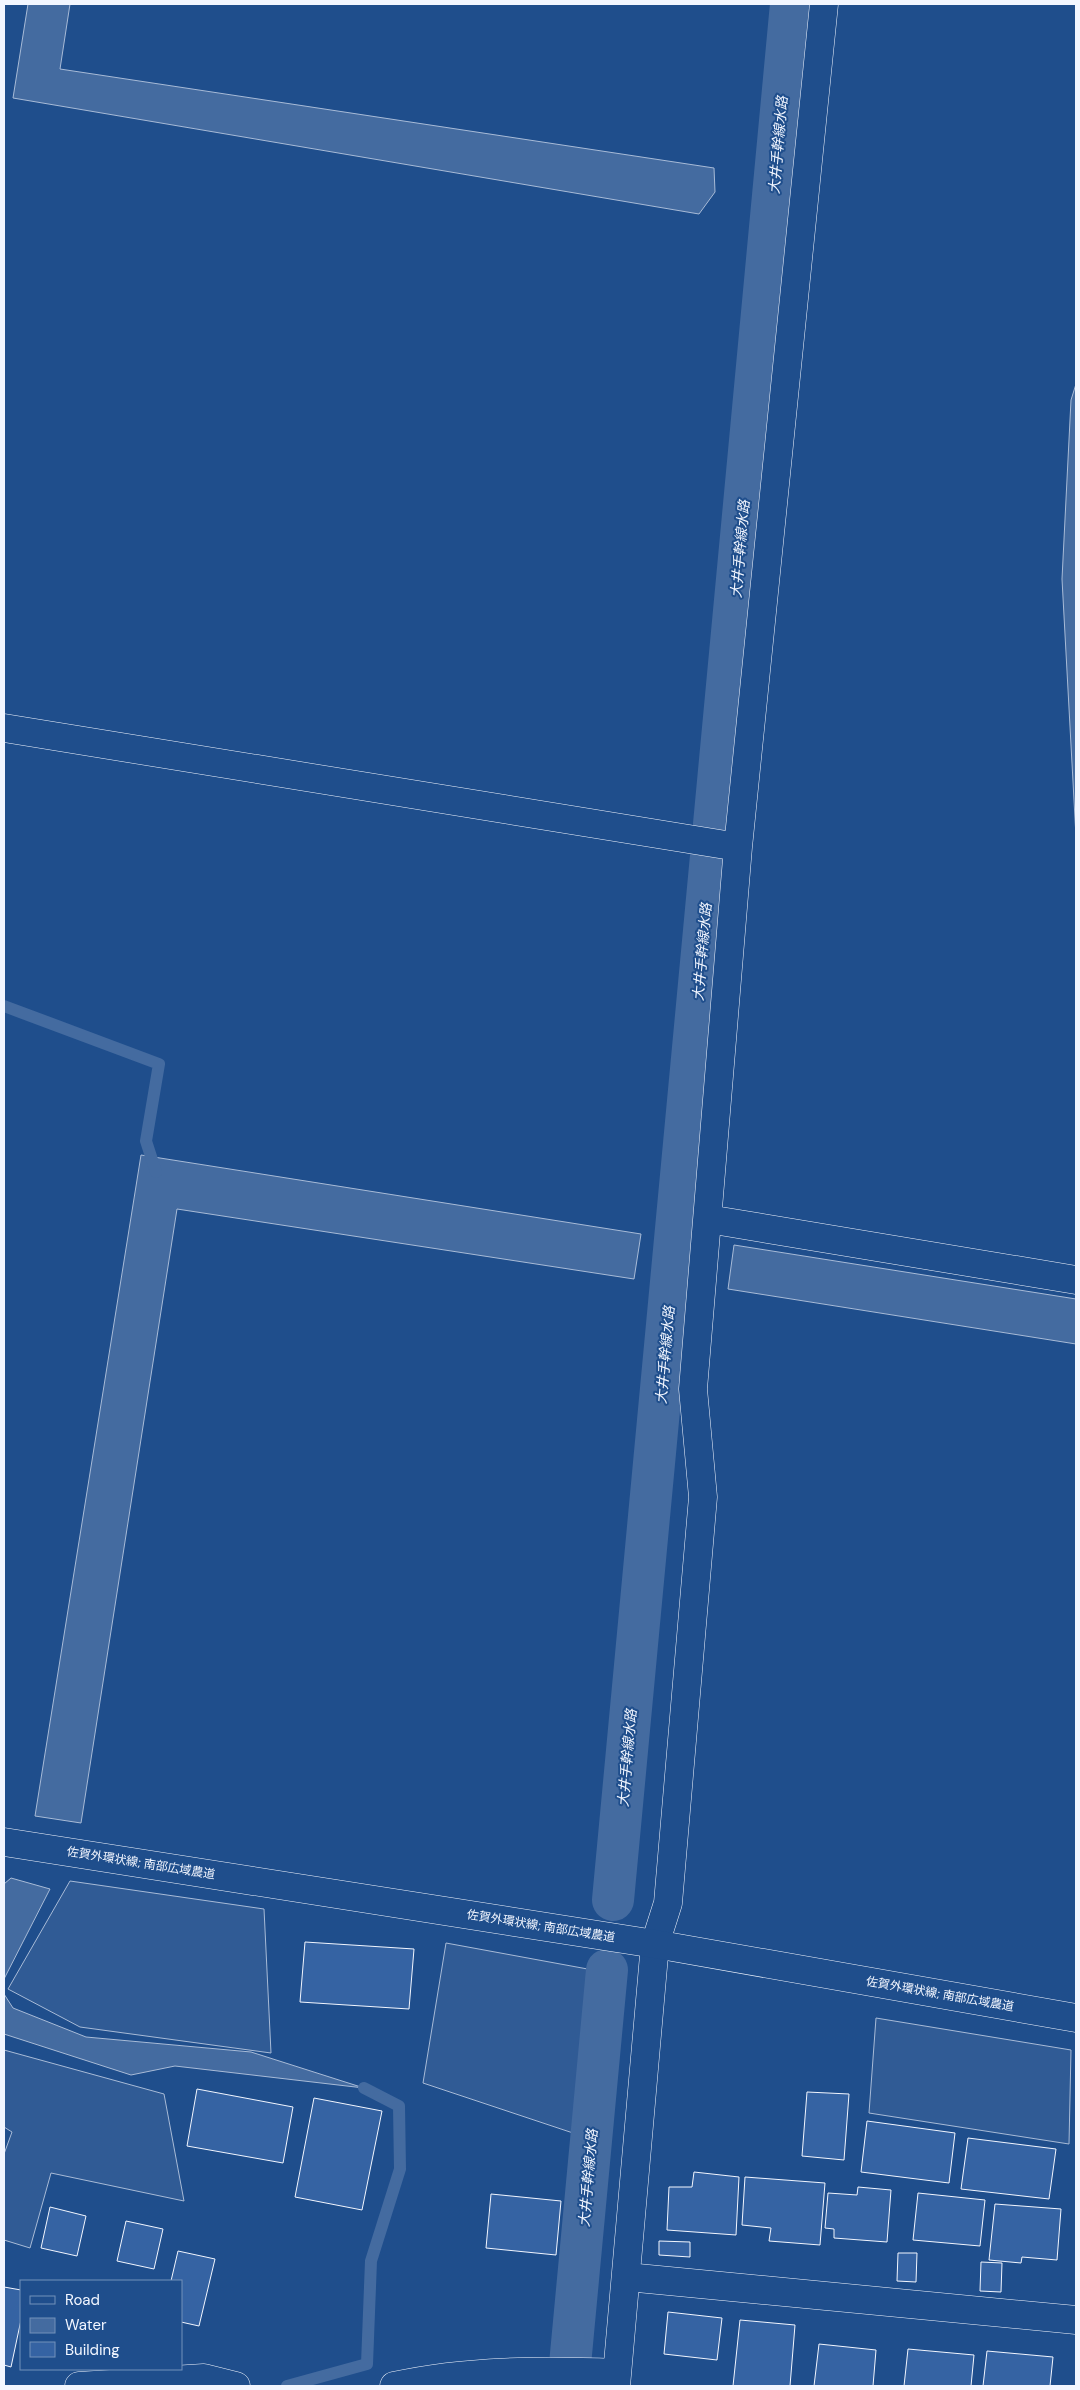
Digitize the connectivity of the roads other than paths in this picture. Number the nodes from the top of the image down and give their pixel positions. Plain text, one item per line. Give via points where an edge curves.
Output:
1 (824, 4) edge
2 (4, 728) edge
3 (738, 847) junction
4 (708, 1218) junction
5 (1076, 1280) edge
6 (4, 1842) edge
7 (655, 1944) junction
8 (1076, 2018) edge
9 (627, 2277) junction
10 (1076, 2320) edge
11 (617, 2380) edge
12 (79, 2386) edge
13 (236, 2386) edge
14 (394, 2386) edge

1 - 3 street
2 - 3 street
3 - 4 street
4 - 5 street
4 - 7 street via 692,1389 703,1497 668,1903
6 - 7 street, 佐賀外環状線; 南部広域農道
7 - 8 street, 佐賀外環状線; 南部広域農道
7 - 9 street
9 - 10 street
9 - 11 street
11 - 14 street via 587,2372 543,2370 420,2380
12 - 13 street via 204,2378

